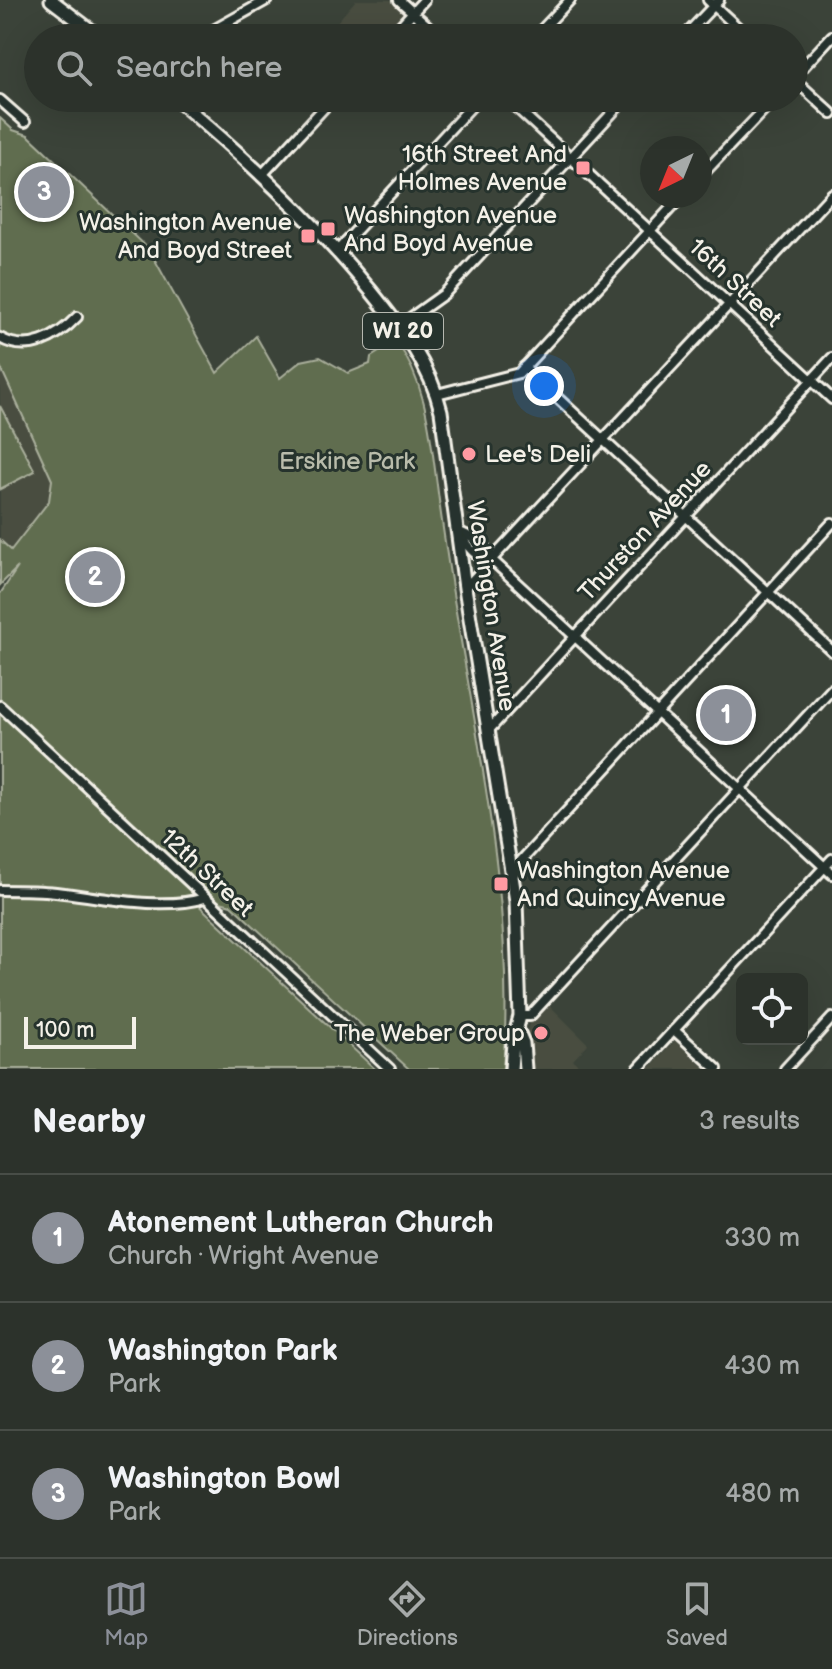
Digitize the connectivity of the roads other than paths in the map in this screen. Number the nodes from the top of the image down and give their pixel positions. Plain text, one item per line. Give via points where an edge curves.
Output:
1 (51, 0) edge
2 (242, 0) edge
3 (267, 0) edge
4 (399, 0) edge
5 (424, 0) edge
6 (570, 0) edge
7 (713, 2) edge
8 (252, 8) junction
9 (412, 12) junction
10 (83, 24) edge
11 (224, 24) edge
12 (401, 24) edge
13 (425, 24) edge
14 (547, 24) edge
15 (695, 24) edge
16 (735, 24) edge
17 (832, 36) edge
18 (808, 63) edge
19 (808, 91) edge
20 (0, 100) edge
21 (190, 112) edge
22 (320, 112) edge
23 (466, 112) edge
24 (521, 112) edge
25 (613, 112) edge
26 (762, 112) edge
27 (832, 114) edge
28 (25, 122) dead end
29 (570, 158) junction
30 (712, 164) edge
31 (261, 176) junction
32 (832, 194) edge
33 (671, 208) edge
34 (650, 231) junction
35 (338, 250) junction
36 (729, 304) junction
37 (77, 317) dead end
38 (399, 326) junction
39 (0, 338) edge
40 (832, 358) edge
41 (524, 367) junction
42 (811, 380) junction
43 (437, 394) junction
44 (832, 399) edge
45 (604, 440) junction
46 (686, 516) junction
47 (832, 523) edge
48 (457, 531) junction
49 (493, 561) junction
50 (465, 588) junction
51 (768, 592) junction
52 (575, 637) junction
53 (832, 651) edge
54 (832, 689) edge
55 (0, 706) edge
56 (657, 713) junction
57 (488, 731) junction
58 (740, 788) junction
59 (832, 859) edge
60 (824, 867) junction
61 (832, 874) edge
62 (513, 876) junction
63 (0, 890) edge
64 (205, 898) junction
65 (520, 1016) junction
66 (832, 1018) edge
67 (674, 1030) junction
68 (518, 1031) junction
69 (391, 1068) edge
70 (511, 1069) edge
71 (525, 1069) edge
72 (638, 1069) edge
73 (717, 1069) edge
74 (785, 1069) edge

1 - 10 main road
2 - 8 street
3 - 8 street
4 - 9 street
5 - 9 street
6 - 14 street
7 - 15 street
7 - 16 street
8 - 11 street
9 - 12 street
9 - 13 street
17 - 18 street
19 - 27 street
20 - 28 street
21 - 31 main road, Washington Avenue / WI 20
22 - 31 street
23 - 35 street
24 - 29 street, 16th Street
25 - 29 street
26 - 30 street
29 - 34 street, 16th Street
29 - 38 street via 444,294
31 - 35 main road, Washington Avenue / WI 20
32 - 36 street
33 - 34 street
34 - 36 street, 16th Street
34 - 41 street
35 - 38 main road, Washington Avenue / WI 20
36 - 42 street, 16th Street
36 - 45 street
37 - 39 street via 39,343 13,344
38 - 43 main road, Washington Avenue / WI 20 via 425,364
40 - 42 street, Thurston Avenue
41 - 43 street via 519,373
41 - 45 street
42 - 44 street, 16th Street
42 - 46 street, Thurston Avenue
43 - 48 main road, Washington Avenue / WI 20
45 - 46 street
45 - 49 street
46 - 51 street
46 - 52 street, Thurston Avenue
47 - 51 street
48 - 49 street via 466,545
48 - 50 main road, Washington Avenue / WI 20
49 - 50 street
49 - 52 street
50 - 57 main road, Washington Avenue / WI 20
51 - 53 street
51 - 56 street
52 - 56 street
52 - 57 street, Thurston Avenue
54 - 58 street
55 - 64 street, 12th Street
56 - 58 street
56 - 62 street
57 - 62 main road, Washington Avenue / WI 20
58 - 60 street
58 - 65 street via 530,1016
59 - 60 street
60 - 61 street
60 - 67 street
62 - 65 main road, Washington Avenue / WI 20
63 - 64 street via 141,902
64 - 69 street, 12th Street
65 - 68 main road, Washington Avenue / WI 20
66 - 74 street
67 - 72 street
67 - 73 street
68 - 70 main road, Washington Avenue / WI 20
68 - 71 main road, Washington Avenue / WI 20

